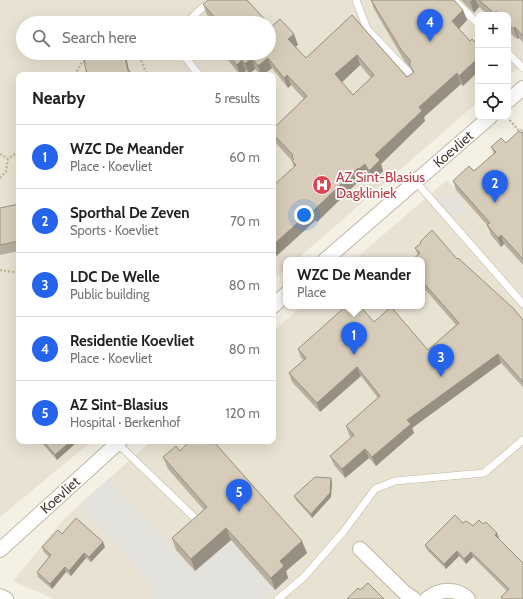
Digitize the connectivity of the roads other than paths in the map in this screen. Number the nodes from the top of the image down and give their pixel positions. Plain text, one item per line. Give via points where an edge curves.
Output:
1 (211, 0) edge
2 (356, 0) edge
3 (454, 0) edge
4 (194, 16) edge
5 (475, 21) edge
6 (511, 56) edge
7 (187, 60) edge
8 (523, 68) edge
9 (197, 72) edge
10 (410, 74) edge
11 (523, 88) edge
12 (511, 98) edge
13 (487, 120) edge
14 (416, 182) junction
15 (329, 257) edge
16 (523, 304) edge
17 (523, 440) edge
18 (117, 444) edge
19 (121, 444) edge
20 (198, 521) edge
21 (360, 549) dead end
22 (0, 550) edge
23 (0, 596) edge
24 (6, 599) edge
25 (278, 599) edge
26 (414, 599) edge
27 (426, 599) edge
28 (468, 599) edge

1 - 4 lane
2 - 10 lane via 367,30
3 - 5 lane
6 - 8 lane
7 - 9 lane
11 - 12 street
13 - 14 street, Koevliet
14 - 15 street, Koevliet
14 - 16 lane
17 - 25 lane via 484,472 395,481 375,489 344,531 304,577
18 - 22 street, Koevliet
19 - 20 lane
21 - 26 street
23 - 24 street
27 - 28 street via 448,591 461,593

